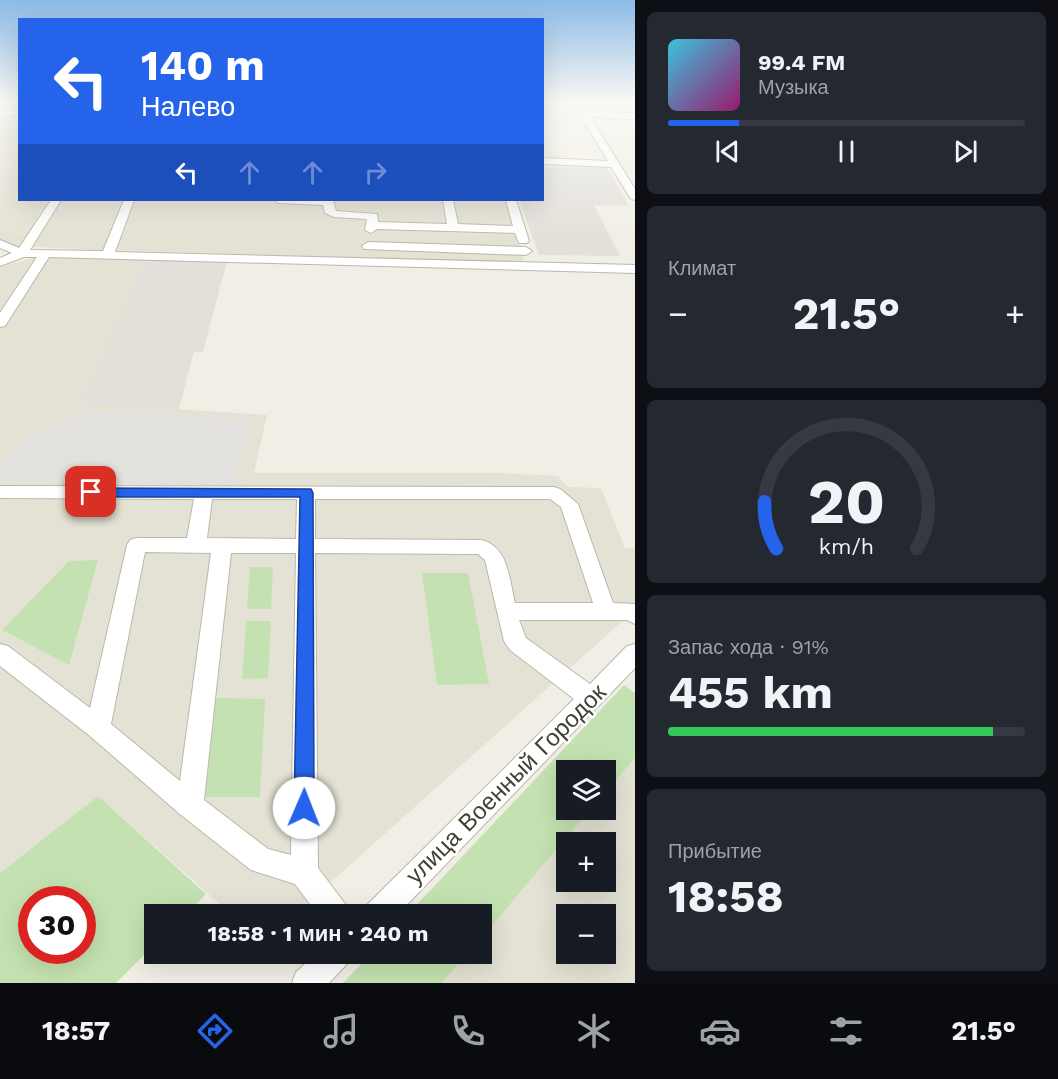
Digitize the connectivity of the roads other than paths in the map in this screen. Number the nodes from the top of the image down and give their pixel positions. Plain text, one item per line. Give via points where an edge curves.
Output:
1 (604, 148) edge
2 (544, 161) edge
3 (614, 164) junction
4 (635, 197) edge
5 (55, 201) edge
6 (129, 201) edge
7 (327, 201) edge
8 (448, 201) edge
9 (511, 201) edge
10 (372, 225) junction
11 (453, 228) junction
12 (520, 231) junction
13 (0, 244) edge
14 (368, 246) junction
15 (526, 250) junction
16 (22, 253) junction
17 (45, 254) junction
18 (108, 255) junction
19 (366, 261) junction
20 (0, 262) edge
21 (530, 266) junction
22 (635, 269) edge
23 (0, 323) edge
24 (0, 492) edge
25 (204, 492) junction
26 (306, 493) junction
27 (196, 545) junction
28 (222, 545) junction
29 (306, 546) junction
30 (507, 611) junction
31 (606, 612) junction
32 (635, 615) edge
33 (0, 653) edge
34 (635, 653) edge
35 (591, 698) junction
36 (98, 728) junction
37 (190, 806) junction
38 (304, 873) junction
39 (328, 904) edge
40 (388, 904) edge
41 (327, 964) edge
42 (307, 983) edge

1 - 3 street
2 - 3 street
3 - 4 street
5 - 16 street
6 - 18 street
7 - 10 street via 334,214 373,216
8 - 11 street
9 - 12 street
10 - 11 street
10 - 14 street
11 - 12 street
12 - 15 street
13 - 16 street
14 - 15 street
14 - 19 street
15 - 21 street
16 - 17 street
16 - 20 street
17 - 18 street
17 - 23 street
18 - 19 street
19 - 21 street
21 - 22 street
24 - 25 street
25 - 26 street
25 - 27 street
26 - 29 street
26 - 31 street via 554,493 569,504
27 - 28 street
27 - 36 street via 137,545
28 - 29 street
28 - 37 street
29 - 30 street via 482,547 494,557
29 - 38 street
30 - 31 street
30 - 35 street via 518,644
31 - 32 street
33 - 36 street
34 - 35 street, улица Военный Городок
35 - 40 street, улица Военный Городок
36 - 37 street
37 - 38 street via 261,860
38 - 39 street
41 - 42 street

